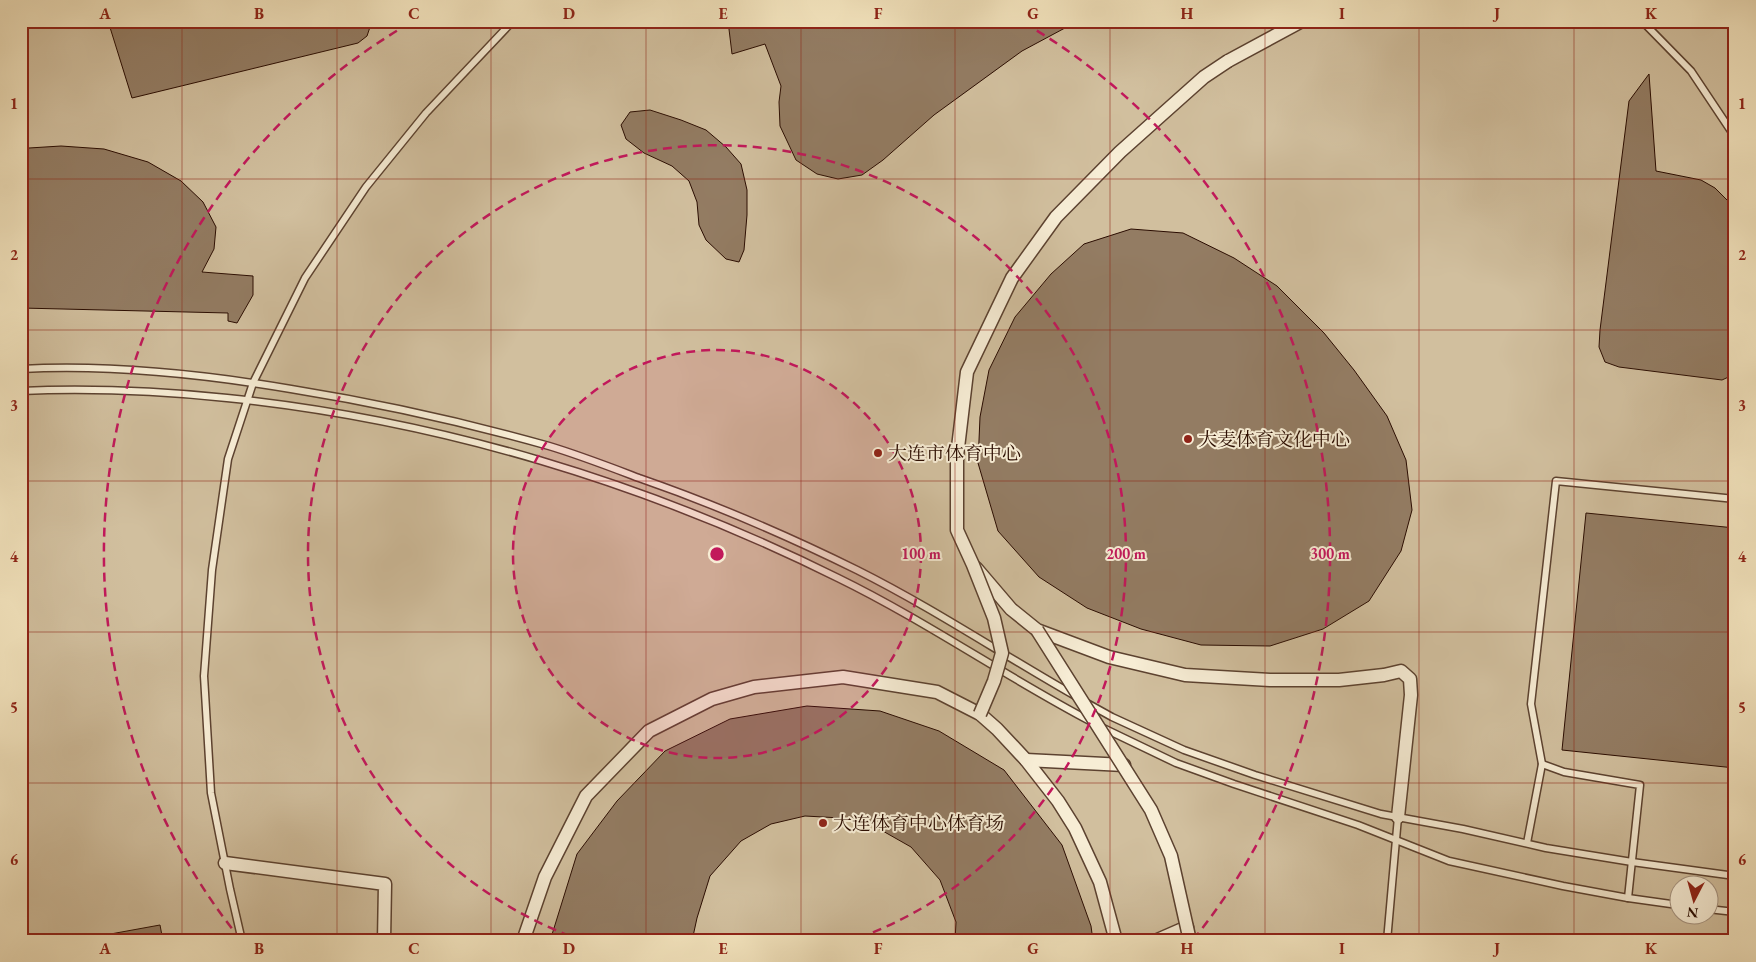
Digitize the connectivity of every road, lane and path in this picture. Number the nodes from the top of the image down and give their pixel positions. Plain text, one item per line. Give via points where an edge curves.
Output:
1 (513, 21) edge
2 (1302, 21) edge
3 (1642, 21) edge
4 (1735, 137) edge
5 (21, 369) edge
6 (253, 383) junction
7 (21, 391) edge
8 (247, 400) junction
9 (1735, 499) edge
10 (973, 565) junction
11 (1037, 630) junction
12 (980, 714) junction
13 (1026, 760) junction
14 (1542, 764) junction
15 (1124, 766) junction
16 (1398, 817) junction
17 (1396, 840) junction
18 (1527, 844) junction
19 (1632, 862) junction
20 (225, 863) junction
21 (1735, 876) edge
22 (1628, 898) junction
23 (1668, 904) edge
24 (1718, 910) edge
25 (1735, 912) edge
26 (1187, 927) junction
27 (242, 941) edge
28 (384, 941) edge
29 (523, 941) edge
30 (1116, 941) edge
31 (1155, 941) edge
32 (1190, 941) edge
33 (1387, 941) edge

1 - 6 lane via 426,113 366,187 305,278
2 - 10 street, bridge via 1228,60 1204,77 1120,152 1056,217 1012,278 967,372 957,456 957,530
3 - 4 lane via 1691,71
5 - 6 lane via 141,370
6 - 8 lane
6 - 16 lane via 355,400 488,430 552,447 700,500 859,571 1112,717 1184,750 1255,775
7 - 8 lane via 140,392
8 - 17 lane via 353,415 422,429 553,464 694,513 840,579 1052,701 1176,763
8 - 20 lane via 228,459 212,570 204,676 211,793
9 - 14 lane via 1556,481 1531,704
10 - 11 street, bridge via 1011,609
10 - 12 street, bridge via 994,618 1002,653
11 - 15 street, bridge
11 - 16 street via 1110,658 1185,675 1339,680 1401,671 1410,678 1410,704
12 - 13 street
12 - 29 street via 937,692 843,677 754,686 712,699 650,731 586,796 545,877
13 - 15 street
13 - 30 street via 1075,828 1100,882
14 - 18 lane
14 - 19 lane via 1564,772 1640,785
15 - 26 street, bridge via 1151,810 1171,856
16 - 17 lane
16 - 18 lane
17 - 22 lane via 1449,861
17 - 33 lane
18 - 19 lane
19 - 21 lane
19 - 22 lane
20 - 27 lane
20 - 28 street via 385,884
22 - 23 lane
24 - 25 lane
26 - 31 street
26 - 32 street, bridge

